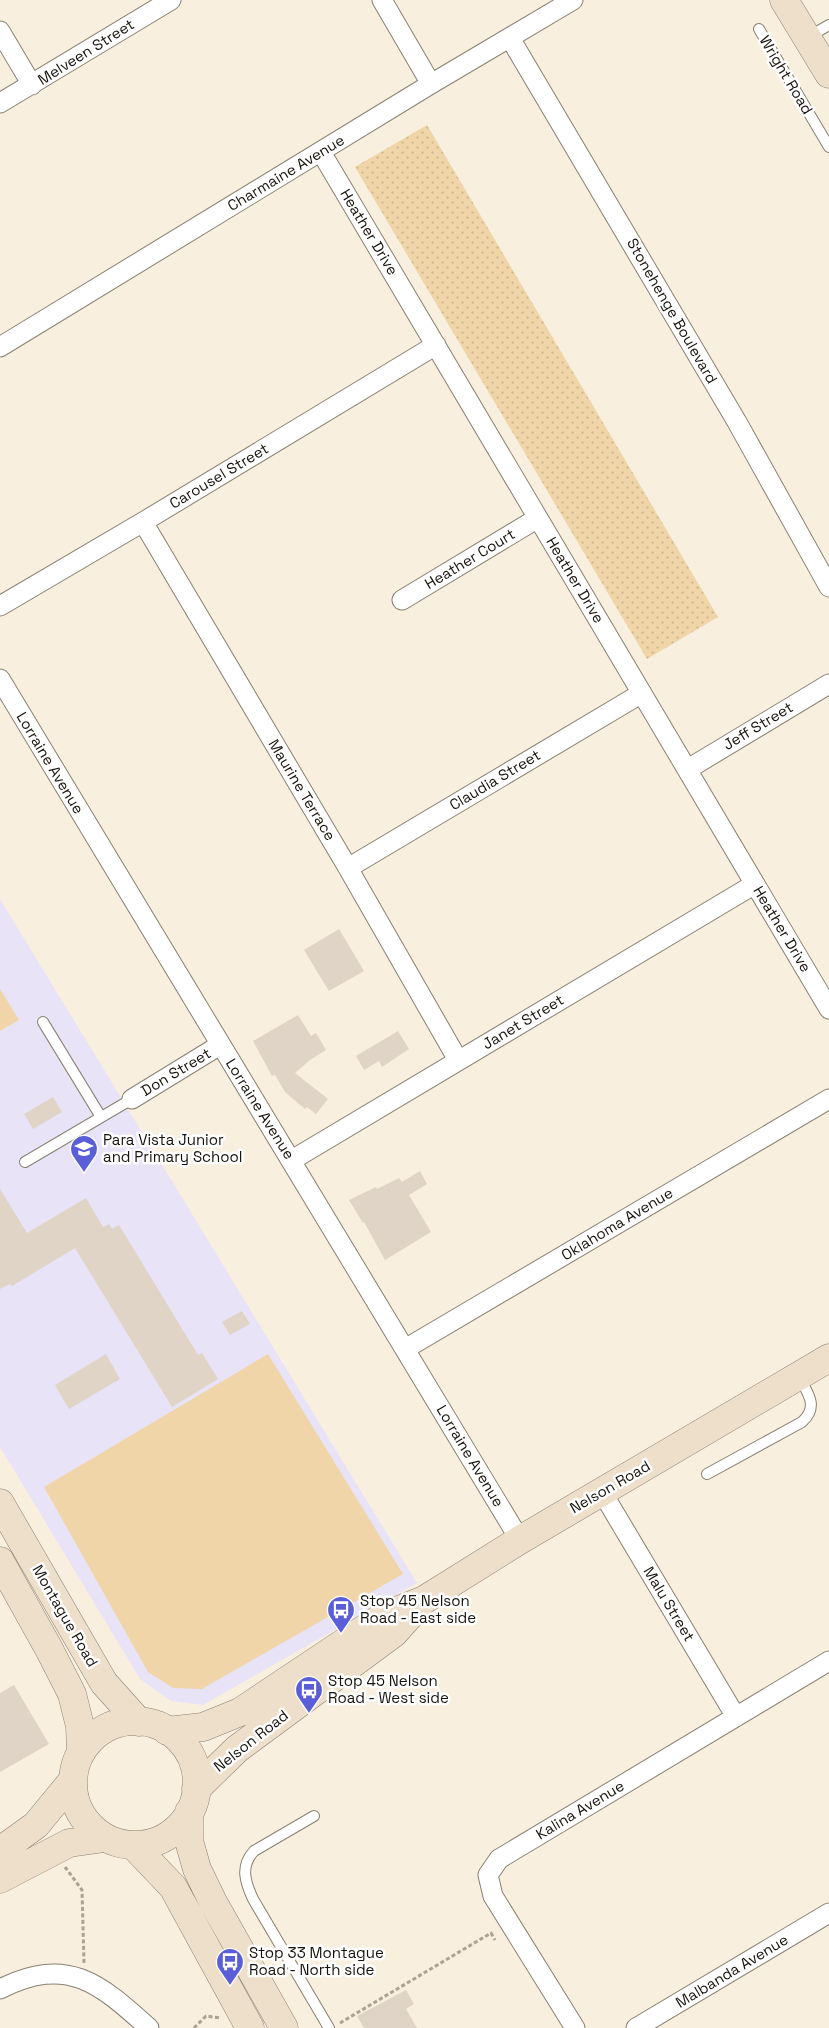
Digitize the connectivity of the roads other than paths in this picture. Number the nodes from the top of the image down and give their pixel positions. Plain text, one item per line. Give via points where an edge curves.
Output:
1 (170, 0) edge
2 (382, 0) edge
3 (573, 0) edge
4 (784, 0) edge
5 (759, 29) dead end
6 (0, 31) edge
7 (818, 31) edge
8 (510, 38) junction
9 (829, 74) edge
10 (432, 84) junction
11 (32, 85) junction
12 (0, 103) edge
13 (829, 147) edge
14 (321, 152) junction
15 (436, 345) junction
16 (0, 347) edge
17 (538, 518) junction
18 (143, 522) junction
19 (829, 587) edge
20 (402, 600) dead end
21 (0, 606) edge
22 (0, 679) edge
23 (829, 684) edge
24 (642, 693) junction
25 (688, 769) junction
26 (348, 868) junction
27 (755, 884) junction
28 (829, 1009) edge
29 (44, 1022) dead end
30 (220, 1045) junction
31 (458, 1060) junction
32 (132, 1099) joint
33 (829, 1099) edge
34 (100, 1117) junction
35 (292, 1160) junction
36 (25, 1162) dead end
37 (405, 1350) junction
38 (829, 1358) edge
39 (798, 1376) junction
40 (707, 1474) dead end
41 (602, 1492) junction
42 (0, 1503) edge
43 (520, 1540) junction
44 (0, 1561) edge
45 (424, 1600) junction
46 (829, 1661) edge
47 (736, 1716) junction
48 (140, 1722) junction
49 (167, 1731) junction
50 (81, 1753) junction
51 (73, 1780) junction
52 (192, 1801) junction
53 (314, 1816) dead end
54 (105, 1838) junction
55 (134, 1846) junction
56 (0, 1851) edge
57 (0, 1879) edge
58 (827, 1918) edge
59 (0, 1989) edge
60 (238, 2024) edge
61 (334, 2026) edge
62 (149, 2028) edge
63 (284, 2028) edge
64 (575, 2028) edge
65 (636, 2028) edge

1 - 11 street, Melveen Street
2 - 10 street
3 - 8 street, Charmaine Avenue
4 - 7 main road
5 - 13 lane, Wright Road
6 - 11 street
7 - 9 main road
8 - 10 street, Charmaine Avenue
8 - 19 street, Stonehenge Boulevard via 722,396
10 - 14 street, Charmaine Avenue
11 - 12 street, Melveen Street
14 - 15 street, Heather Drive
14 - 16 street, Charmaine Avenue
15 - 17 street, Heather Drive
15 - 18 street, Carousel Street
17 - 20 street, Heather Court
17 - 24 street, Heather Drive
18 - 21 street, Carousel Street
18 - 26 street, Maurine Terrace
22 - 30 street, Lorraine Avenue
23 - 25 street, Jeff Street
24 - 25 street, Heather Drive
24 - 26 street, Claudia Street
25 - 27 street, Heather Drive
26 - 31 street, Maurine Terrace
27 - 28 street, Heather Drive
27 - 31 street, Janet Street
29 - 34 lane
30 - 32 street, Don Street
30 - 35 street, Lorraine Avenue
31 - 35 street, Janet Street
32 - 34 lane
33 - 37 street, Oklahoma Avenue
34 - 36 lane
35 - 37 street, Lorraine Avenue
37 - 43 street, Lorraine Avenue
38 - 39 main road, Nelson Road
39 - 40 lane via 812,1402 808,1417
39 - 41 main road, Nelson Road
41 - 43 main road, Nelson Road
41 - 47 street, Malu Street
42 - 48 main road, Montague Road via 104,1683
43 - 45 main road, Nelson Road
44 - 50 main road, Montague Road via 72,1694
45 - 49 main road, Nelson Road via 384,1616 240,1712 202,1727
45 - 52 main road, Nelson Road via 394,1633 237,1749
46 - 47 street, Kalina Avenue
47 - 64 street, Kalina Avenue via 499,1859 488,1874 493,1896
48 - 49 main road
48 - 50 main road via 119,1723 101,1731
49 - 52 main road via 190,1756 195,1772
50 - 51 main road
51 - 54 main road via 81,1813
51 - 56 main road via 36,1825
52 - 55 main road via 180,1825 163,1839
52 - 63 main road via 189,1841 197,1869
53 - 61 lane via 254,1851 248,1857 244,1874 253,1899
54 - 55 main road
54 - 57 main road via 69,1843
55 - 60 main road via 173,1887
58 - 65 street, Malbanda Avenue
59 - 62 street via 36,1974 68,1975 101,1988

